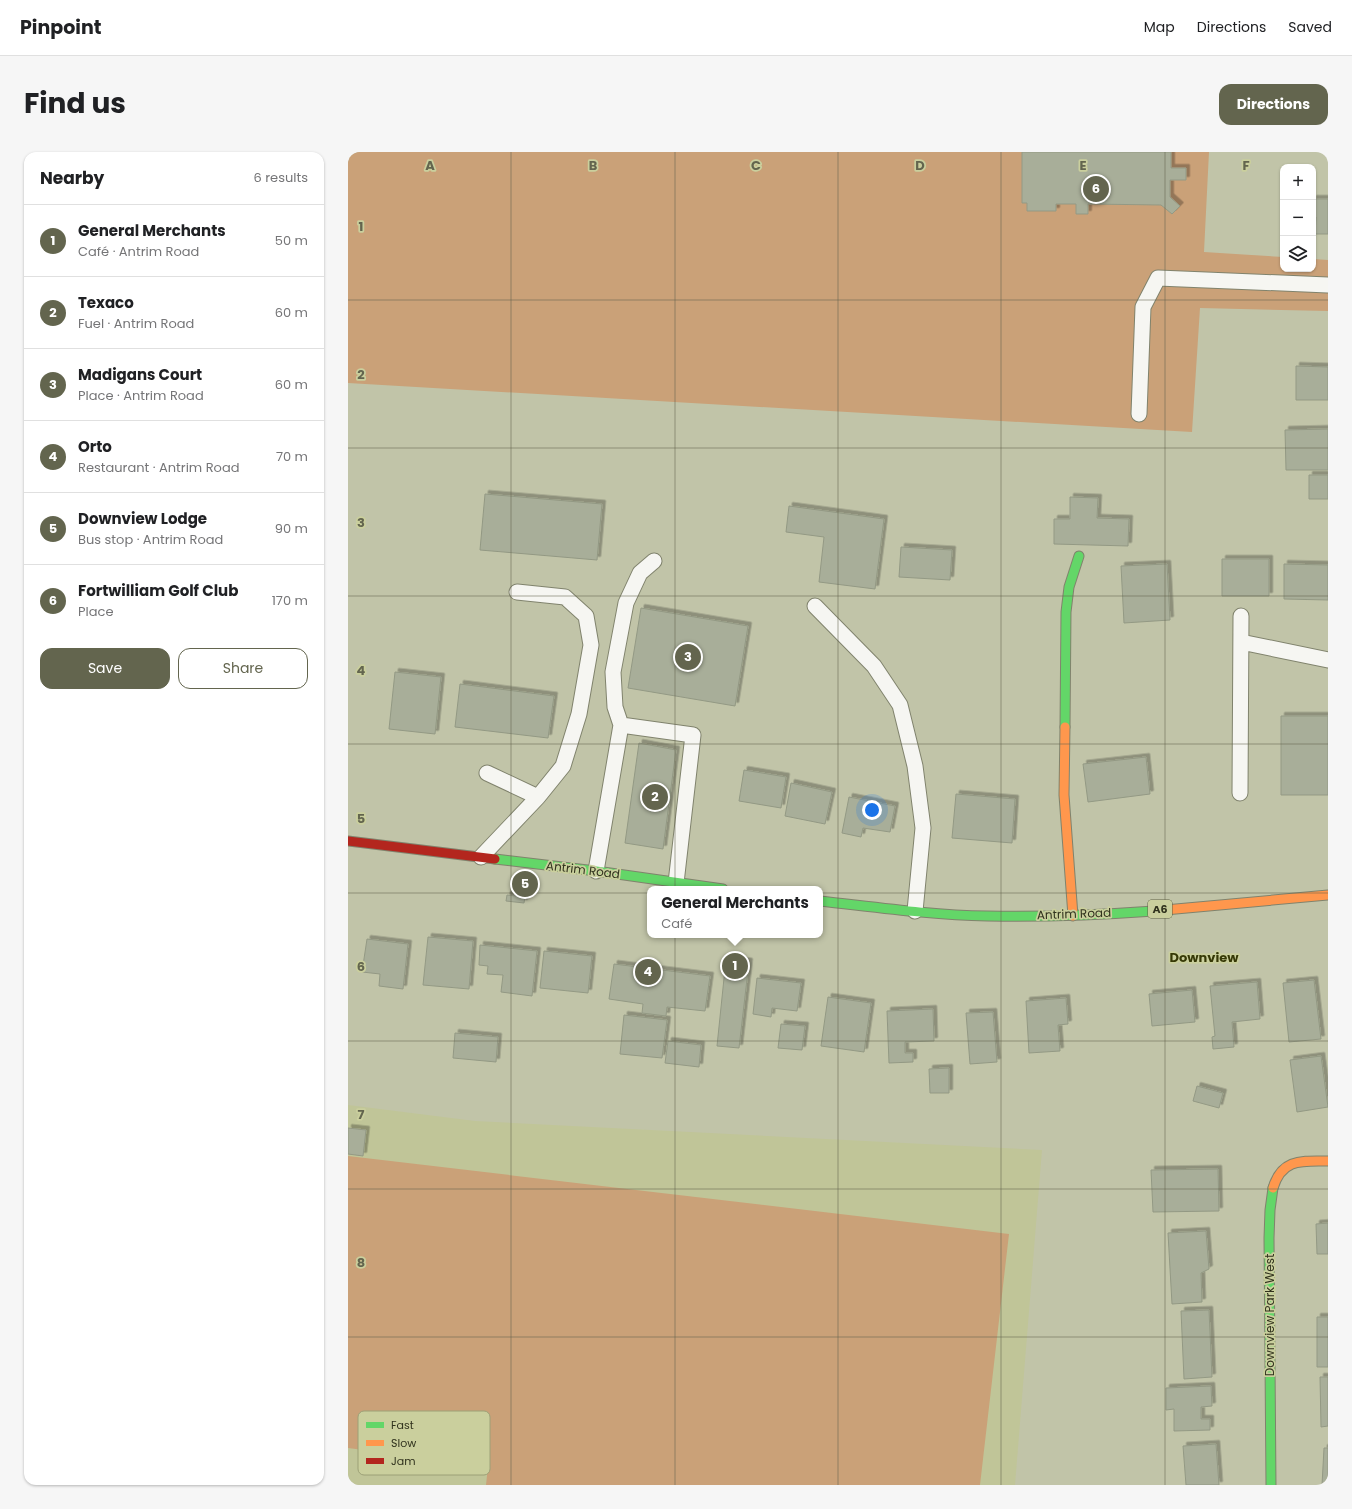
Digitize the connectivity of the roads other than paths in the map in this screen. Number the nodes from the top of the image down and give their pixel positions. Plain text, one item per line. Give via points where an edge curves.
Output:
1 (1328, 285) edge
2 (1138, 414) dead end
3 (1079, 556) dead end
4 (654, 561) dead end
5 (517, 592) dead end
6 (815, 606) dead end
7 (1241, 616) dead end
8 (1241, 642) junction
9 (1328, 660) edge
10 (621, 725) junction
11 (487, 773) dead end
12 (1240, 793) dead end
13 (538, 797) junction
14 (348, 841) edge
15 (481, 858) junction
16 (596, 871) junction
17 (676, 883) junction
18 (700, 886) edge
19 (1328, 895) edge
20 (823, 901) edge
21 (915, 912) junction
22 (1073, 916) junction
23 (1328, 1162) edge
24 (1271, 1485) edge

1 - 2 lane via 1158,278 1143,307
3 - 22 main road via 1069,587 1066,620 1064,795
4 - 10 lane via 640,573 626,603 613,672 615,707
5 - 13 lane via 566,597 586,616 591,645 579,714 563,766
6 - 21 lane via 874,666 900,705 915,766 923,828
7 - 8 lane
8 - 9 lane
8 - 12 lane
10 - 16 lane
10 - 17 lane via 693,735
11 - 13 lane
13 - 15 lane
14 - 15 main road, Antrim Road
15 - 16 main road, Antrim Road
16 - 17 main road, Antrim Road
17 - 18 main road, Antrim Road
19 - 22 main road, Antrim Road / A6
20 - 21 main road, Antrim Road / A6
21 - 22 main road, Antrim Road / A6 via 987,916
23 - 24 main road, Downview Park West via 1301,1161 1284,1167 1276,1179 1270,1200

